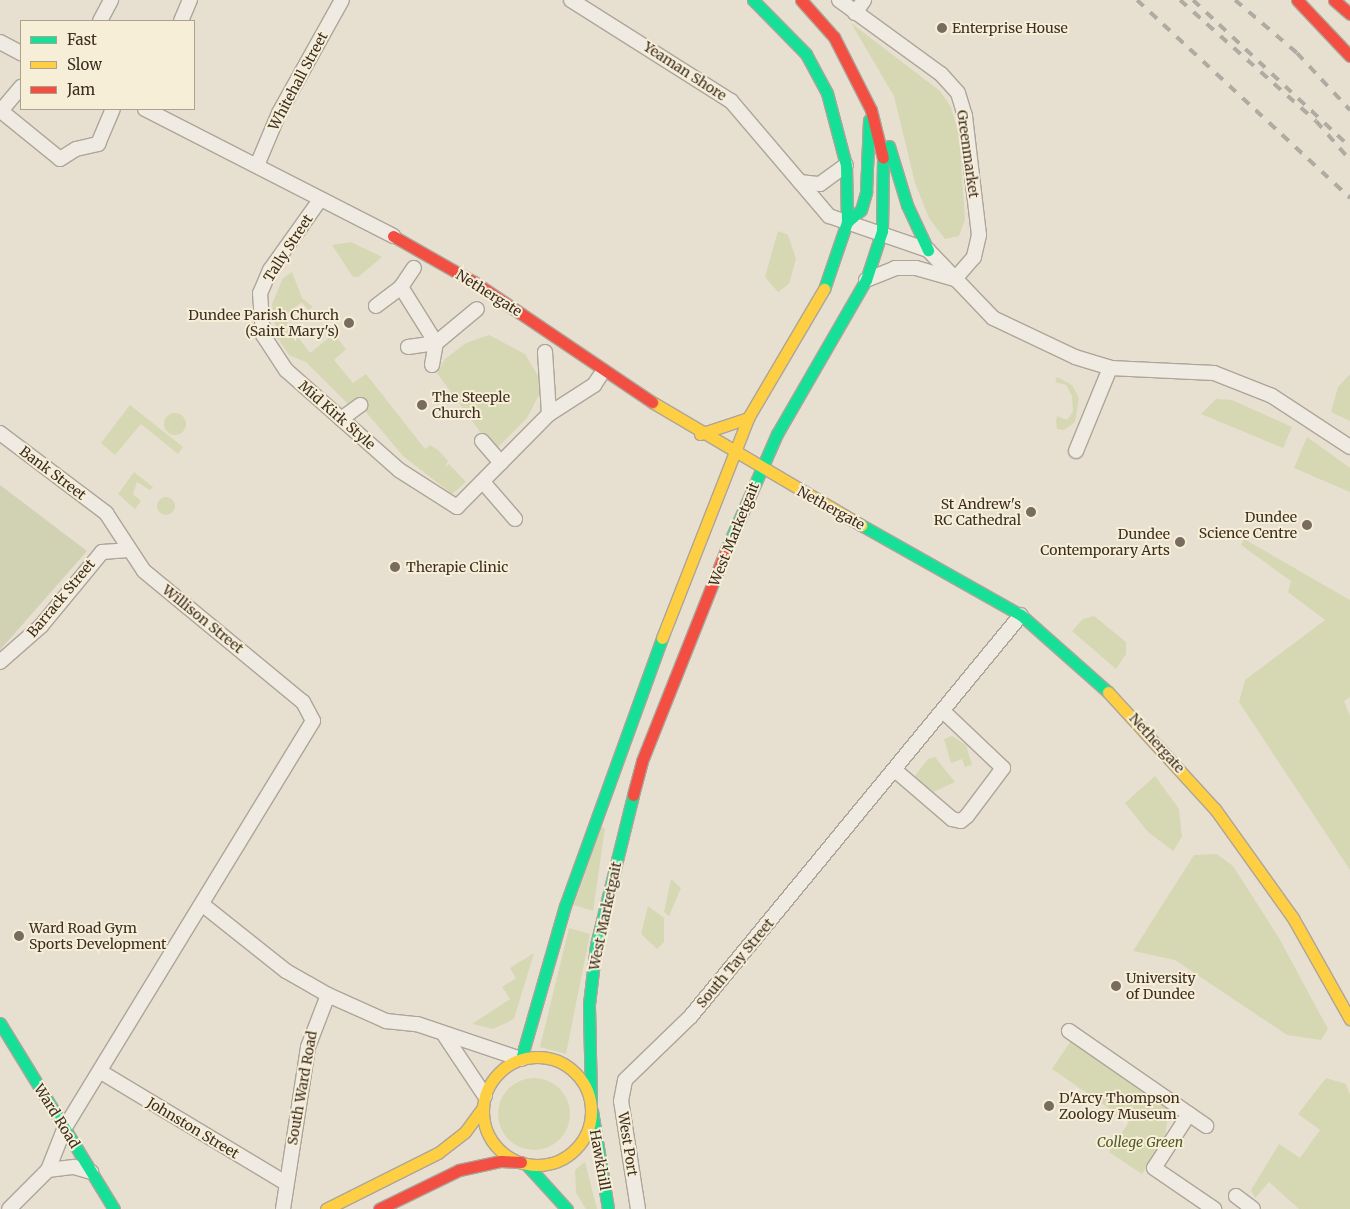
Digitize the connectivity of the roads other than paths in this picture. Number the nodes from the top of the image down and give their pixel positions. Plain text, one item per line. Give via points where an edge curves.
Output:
1 (111, 0) edge
2 (190, 0) edge
3 (342, 0) edge
4 (571, 0) edge
5 (753, 0) edge
6 (801, 0) edge
7 (839, 0) edge
8 (864, 0) edge
9 (1297, 0) edge
10 (1334, 0) edge
11 (855, 13) junction
12 (1350, 14) edge
13 (101, 20) edge
14 (181, 20) edge
15 (0, 42) edge
16 (20, 52) edge
17 (1350, 56) edge
18 (20, 88) edge
19 (113, 110) edge
20 (148, 110) edge
21 (871, 110) junction
22 (1, 111) edge
23 (258, 163) junction
24 (846, 165) junction
25 (800, 182) junction
26 (317, 204) dead end
27 (847, 222) junction
28 (882, 231) junction
29 (393, 236) joint
30 (928, 250) junction
31 (414, 268) dead end
32 (955, 279) junction
33 (866, 280) junction
34 (401, 287) junction
35 (260, 293) joint
36 (376, 306) dead end
37 (477, 309) dead end
38 (436, 343) junction
39 (408, 346) dead end
40 (546, 352) dead end
41 (432, 365) dead end
42 (1110, 368) junction
43 (600, 376) dead end
44 (360, 405) dead end
45 (549, 414) junction
46 (748, 418) junction
47 (341, 419) junction
48 (0, 433) edge
49 (700, 434) junction
50 (482, 441) dead end
51 (1350, 447) edge
52 (1076, 451) dead end
53 (734, 453) junction
54 (500, 463) junction
55 (761, 469) junction
56 (482, 482) junction
57 (106, 512) joint
58 (515, 519) dead end
59 (129, 550) junction
60 (1021, 615) junction
61 (0, 662) edge
62 (944, 712) junction
63 (896, 771) junction
64 (203, 905) junction
65 (324, 994) junction
66 (1350, 1019) edge
67 (0, 1023) edge
68 (1068, 1031) dead end
69 (445, 1036) junction
70 (521, 1059) junction
71 (101, 1072) junction
72 (625, 1080) joint
73 (484, 1102) junction
74 (591, 1106) junction
75 (1189, 1114) junction
76 (1206, 1126) dead end
77 (65, 1128) junction
78 (523, 1163) junction
79 (48, 1170) junction
80 (91, 1172) junction
81 (286, 1183) junction
82 (1236, 1196) dead end
83 (10, 1209) edge
84 (114, 1209) edge
85 (283, 1209) edge
86 (326, 1209) edge
87 (379, 1209) edge
88 (567, 1209) edge
89 (608, 1209) edge
90 (638, 1209) edge
91 (1214, 1209) edge
92 (1253, 1209) edge

1 - 13 street
2 - 14 street
3 - 23 street, Whitehall Street via 279,112
4 - 25 street, Yeaman Shore via 731,101
5 - 24 main road, West Marketgait via 806,54 827,93
6 - 21 main road, West Marketgait via 834,37
7 - 11 street, Greenmarket
8 - 11 street
9 - 17 main road
10 - 12 main road
11 - 32 street, Greenmarket via 941,74 958,93 965,116 979,236 974,257
15 - 16 street
18 - 22 street
19 - 22 street via 96,149 76,149 62,162
20 - 23 street, Nethergate
21 - 27 main road via 866,133 866,192 861,210
21 - 28 main road, West Marketgait via 883,155
21 - 30 main road via 893,154 907,205
23 - 29 street, Nethergate
24 - 25 street via 820,184
24 - 27 main road, West Marketgait
25 - 27 street, Yeaman Shore via 817,206
26 - 35 street, Tally Street via 270,270
27 - 28 street
27 - 46 main road, West Marketgait via 826,285
28 - 30 street
28 - 33 main road, West Marketgait
29 - 49 main road, Nethergate via 483,288
30 - 32 street
31 - 34 street
32 - 33 street via 916,268 895,268
32 - 42 street via 993,318 1075,357
33 - 55 main road, West Marketgait
34 - 36 street
34 - 38 street
35 - 47 street, Mid Kirk Style via 263,335 282,373
37 - 38 street
38 - 39 street
38 - 41 street
40 - 45 street
42 - 51 street via 1214,374 1272,396
42 - 52 street
43 - 45 street via 594,385
44 - 47 street
45 - 54 street
46 - 49 main road
46 - 53 main road, West Marketgait
47 - 56 street, Mid Kirk Style via 398,470 459,511
48 - 57 street, Bank Street
49 - 53 main road, Nethergate
50 - 54 street
53 - 55 main road, Nethergate
53 - 70 main road, West Marketgait via 616,759 562,915
54 - 56 street
55 - 60 main road, Nethergate
55 - 74 main road, West Marketgait via 657,719 627,816 591,988
56 - 58 street
57 - 59 street, Willison Street via 124,534
59 - 61 street, Barrack Street via 102,552 42,626
59 - 64 street, Willison Street via 144,571 303,702 313,715 310,728
60 - 62 street
60 - 66 main road, Nethergate via 1113,696 1214,809 1293,918
62 - 63 street, South Tay Street
62 - 63 street via 1003,768 966,816 961,821 952,818
63 - 72 street, South Tay Street via 691,1016
64 - 65 street via 286,971
64 - 71 street
65 - 69 street via 386,1021 417,1024
65 - 81 street, South Ward Road via 308,1047
67 - 77 main road, Ward Road
68 - 75 street
69 - 70 street
69 - 73 street
70 - 73 main road via 497,1074
70 - 74 main road via 546,1057 566,1064 584,1082
71 - 77 street
71 - 81 street, Johnston Street
72 - 90 street, West Port via 621,1101
73 - 78 main road via 492,1141
73 - 86 main road via 465,1132 438,1154
74 - 78 main road via 585,1137 569,1155 545,1165
74 - 89 main road, Hawkhill
75 - 76 street
75 - 91 street via 1154,1168
77 - 79 street
77 - 80 main road, Ward Road
78 - 87 main road via 500,1161 459,1170
78 - 88 main road
79 - 80 street via 74,1167
79 - 83 street
80 - 84 main road, Ward Road
81 - 85 street, South Ward Road
82 - 92 street

